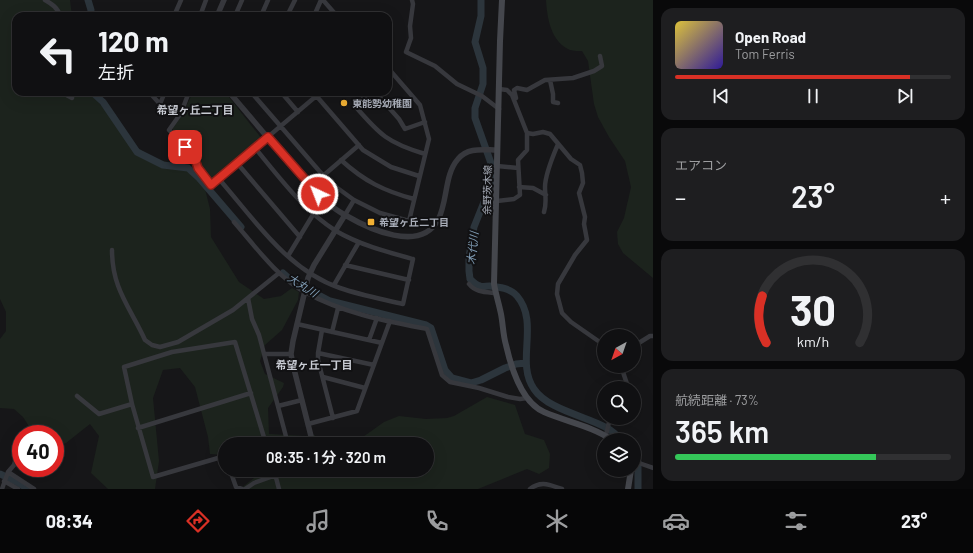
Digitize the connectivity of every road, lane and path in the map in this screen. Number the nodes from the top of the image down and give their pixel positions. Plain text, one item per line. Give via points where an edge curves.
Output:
1 (45, 0) edge
2 (181, 0) edge
3 (206, 0) edge
4 (224, 0) edge
5 (242, 0) edge
6 (268, 0) edge
7 (295, 0) edge
8 (322, 0) edge
9 (412, 0) edge
10 (502, 0) edge
11 (58, 12) edge
12 (176, 12) edge
13 (202, 12) edge
14 (219, 12) edge
15 (237, 12) edge
16 (263, 12) edge
17 (289, 12) edge
18 (316, 12) edge
19 (333, 12) edge
20 (600, 56) dead end
21 (392, 73) edge
22 (550, 80) junction
23 (499, 89) junction
24 (68, 96) edge
25 (153, 96) edge
26 (163, 96) edge
27 (188, 96) edge
28 (232, 96) edge
29 (255, 96) edge
30 (284, 96) edge
31 (313, 96) edge
32 (317, 96) edge
33 (367, 96) edge
34 (379, 96) edge
35 (72, 98) dead end
36 (558, 103) dead end
37 (160, 104) junction
38 (517, 106) junction
39 (499, 109) junction
40 (298, 112) junction
41 (181, 113) junction
42 (425, 122) junction
43 (281, 126) junction
44 (527, 133) junction
45 (268, 137) junction
46 (558, 144) junction
47 (359, 145) junction
48 (255, 148) junction
49 (496, 150) junction
50 (425, 154) junction
51 (341, 160) junction
52 (237, 163) junction
53 (497, 166) junction
54 (518, 168) junction
55 (324, 175) junction
56 (420, 176) junction
57 (219, 178) junction
58 (519, 187) junction
59 (546, 195) junction
60 (414, 199) junction
61 (354, 200) junction
62 (497, 201) junction
63 (544, 212) dead end
64 (314, 213) junction
65 (345, 215) junction
66 (234, 222) dead end
67 (336, 230) junction
68 (300, 237) junction
69 (359, 242) junction
70 (112, 250) dead end
71 (288, 256) junction
72 (345, 265) junction
73 (279, 273) junction
74 (310, 273) junction
75 (409, 280) junction
76 (468, 284) dead end
77 (334, 285) junction
78 (305, 289) junction
79 (495, 289) junction
80 (248, 298) junction
81 (338, 308) junction
82 (377, 318) junction
83 (390, 321) junction
84 (297, 324) junction
85 (322, 330) junction
86 (332, 332) junction
87 (653, 336) edge
88 (369, 340) junction
89 (597, 340) edge
90 (641, 342) edge
91 (382, 343) junction
92 (318, 353) junction
93 (264, 354) junction
94 (292, 354) junction
95 (374, 365) junction
96 (323, 377) junction
97 (365, 388) junction
98 (251, 393) junction
99 (77, 396) dead end
100 (527, 398) junction
101 (302, 400) junction
102 (132, 404) junction
103 (278, 406) junction
104 (333, 418) junction
105 (308, 424) junction
106 (138, 428) junction
107 (601, 433) edge
108 (263, 437) edge
109 (286, 437) edge
110 (311, 437) edge
111 (218, 458) edge
112 (641, 464) edge
113 (12, 467) edge
114 (653, 468) edge
115 (8, 472) junction
116 (232, 477) edge
117 (273, 477) edge
118 (276, 477) edge
119 (630, 477) edge
120 (4, 481) junction
121 (2, 489) edge
122 (18, 489) edge
123 (34, 489) edge
124 (244, 489) edge
125 (279, 489) edge
126 (530, 489) edge
127 (562, 489) edge
128 (628, 489) edge

1 - 11 street
2 - 12 street
3 - 13 street
4 - 14 street
5 - 15 street
6 - 16 street
7 - 17 street
8 - 18 street
8 - 19 street
9 - 39 street via 411,38 406,52 435,66 457,84 482,96
10 - 23 main road, 余野茨木線
20 - 22 street via 602,66 594,71 573,78
21 - 42 street via 420,105
22 - 36 street via 553,102
22 - 38 street via 527,90 515,89
23 - 38 street via 512,94
23 - 39 main road, 余野茨木線
24 - 35 street
25 - 37 street
26 - 37 street
27 - 41 street
28 - 45 street
29 - 43 street
30 - 40 street
31 - 40 street
32 - 47 street
33 - 50 street via 356,106 375,129 398,145
34 - 42 street via 405,128
37 - 41 street
38 - 44 street
39 - 49 main road, 余野茨木線
40 - 43 street
41 - 57 street via 169,130 194,156 198,168 211,185
42 - 50 street via 428,139
43 - 45 street
43 - 55 street
44 - 46 street via 550,134
44 - 54 street via 527,150 518,160
45 - 48 street
45 - 65 street via 308,185
46 - 59 street via 544,187
46 - 89 street via 580,165 583,183 579,193 587,240 558,284 557,294 562,313 570,322
47 - 51 street
47 - 56 street via 391,167
48 - 52 street
48 - 64 street via 300,201
49 - 53 main road, 余野茨木線
49 - 65 street via 473,150 459,158 450,174 441,214 432,228 423,234 404,238 382,232
50 - 56 street
51 - 55 street
51 - 60 street via 366,181 394,194
52 - 57 street
52 - 68 street
53 - 54 street
53 - 62 main road, 余野茨木線
54 - 58 street
55 - 61 street
56 - 60 street
57 - 71 street
58 - 59 street via 533,188
58 - 62 street via 520,195 514,200
59 - 63 street
60 - 61 street via 408,221 380,213
61 - 65 street
62 - 79 main road, 余野茨木線
64 - 67 street
64 - 68 street
65 - 67 street
66 - 73 street
67 - 69 street
67 - 74 street
68 - 71 street
69 - 72 street
69 - 75 street via 413,259
70 - 80 street via 112,264 119,290 145,340 152,345 160,347 178,342 219,319
71 - 74 street
72 - 75 street
72 - 77 street
73 - 78 street
73 - 80 street
74 - 77 street
74 - 78 street
75 - 77 street via 403,304
76 - 79 street via 478,291
78 - 81 street
78 - 84 street
79 - 100 main road, 余野茨木線 via 505,344
80 - 93 street
81 - 82 street
81 - 86 street
82 - 83 street
82 - 88 street
83 - 91 street
83 - 100 street via 427,329 442,375 450,382 508,397
84 - 85 street
84 - 94 street
85 - 86 street
85 - 92 street
86 - 88 street
87 - 90 street
88 - 91 street
91 - 95 street
92 - 95 street
92 - 96 street
93 - 94 street
93 - 103 street
94 - 101 street
95 - 97 street
96 - 97 street
96 - 104 street
97 - 104 street via 357,411
98 - 102 street via 235,342 172,352 124,367
98 - 106 street
98 - 108 street
99 - 102 street via 99,414
100 - 107 main road, 余野茨木線 via 543,412
101 - 103 street
101 - 105 street
102 - 106 street
103 - 109 street
104 - 105 street
105 - 110 street
106 - 111 street via 153,477
112 - 114 street
113 - 115 street
115 - 120 street
115 - 123 street
116 - 124 street via 236,487
117 - 124 street
118 - 125 street
119 - 128 main road
120 - 121 street
120 - 122 street
126 - 127 street via 536,484 544,483

